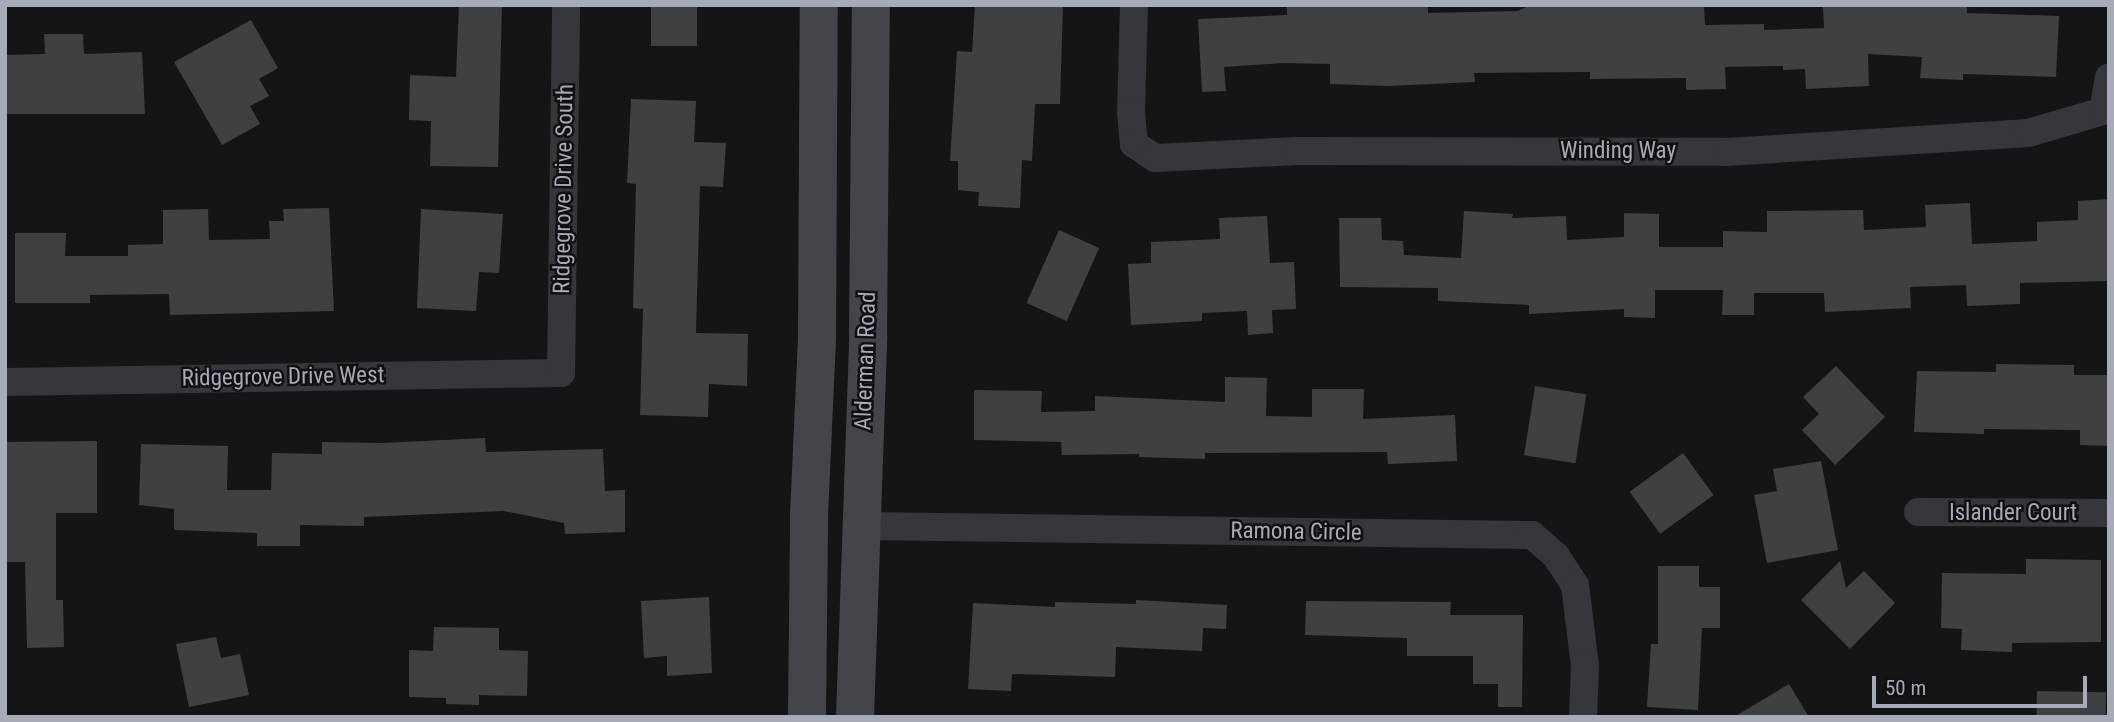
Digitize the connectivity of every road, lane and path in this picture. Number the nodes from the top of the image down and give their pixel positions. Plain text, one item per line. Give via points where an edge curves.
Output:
1 (566, 5) edge
2 (819, 5) edge
3 (871, 5) edge
4 (1134, 5) edge
5 (2109, 78) edge
6 (561, 373) joint
7 (5, 382) edge
8 (1917, 512) dead end
9 (2109, 513) edge
10 (860, 526) junction
11 (807, 717) edge
12 (855, 717) edge
13 (1583, 717) edge

1 - 6 street, Ridgegrove Drive South
2 - 11 main road via 817,337
3 - 10 main road, Alderman Road via 868,336
4 - 5 street, Winding Way via 1130,112 1134,144 1155,158 1298,150 1727,152 2028,133 2103,111
6 - 7 street, Ridgegrove Drive West
8 - 9 street, Islander Court
10 - 12 main road, Alderman Road
10 - 13 street, Ramona Circle via 1532,535 1556,555 1575,585 1585,666

